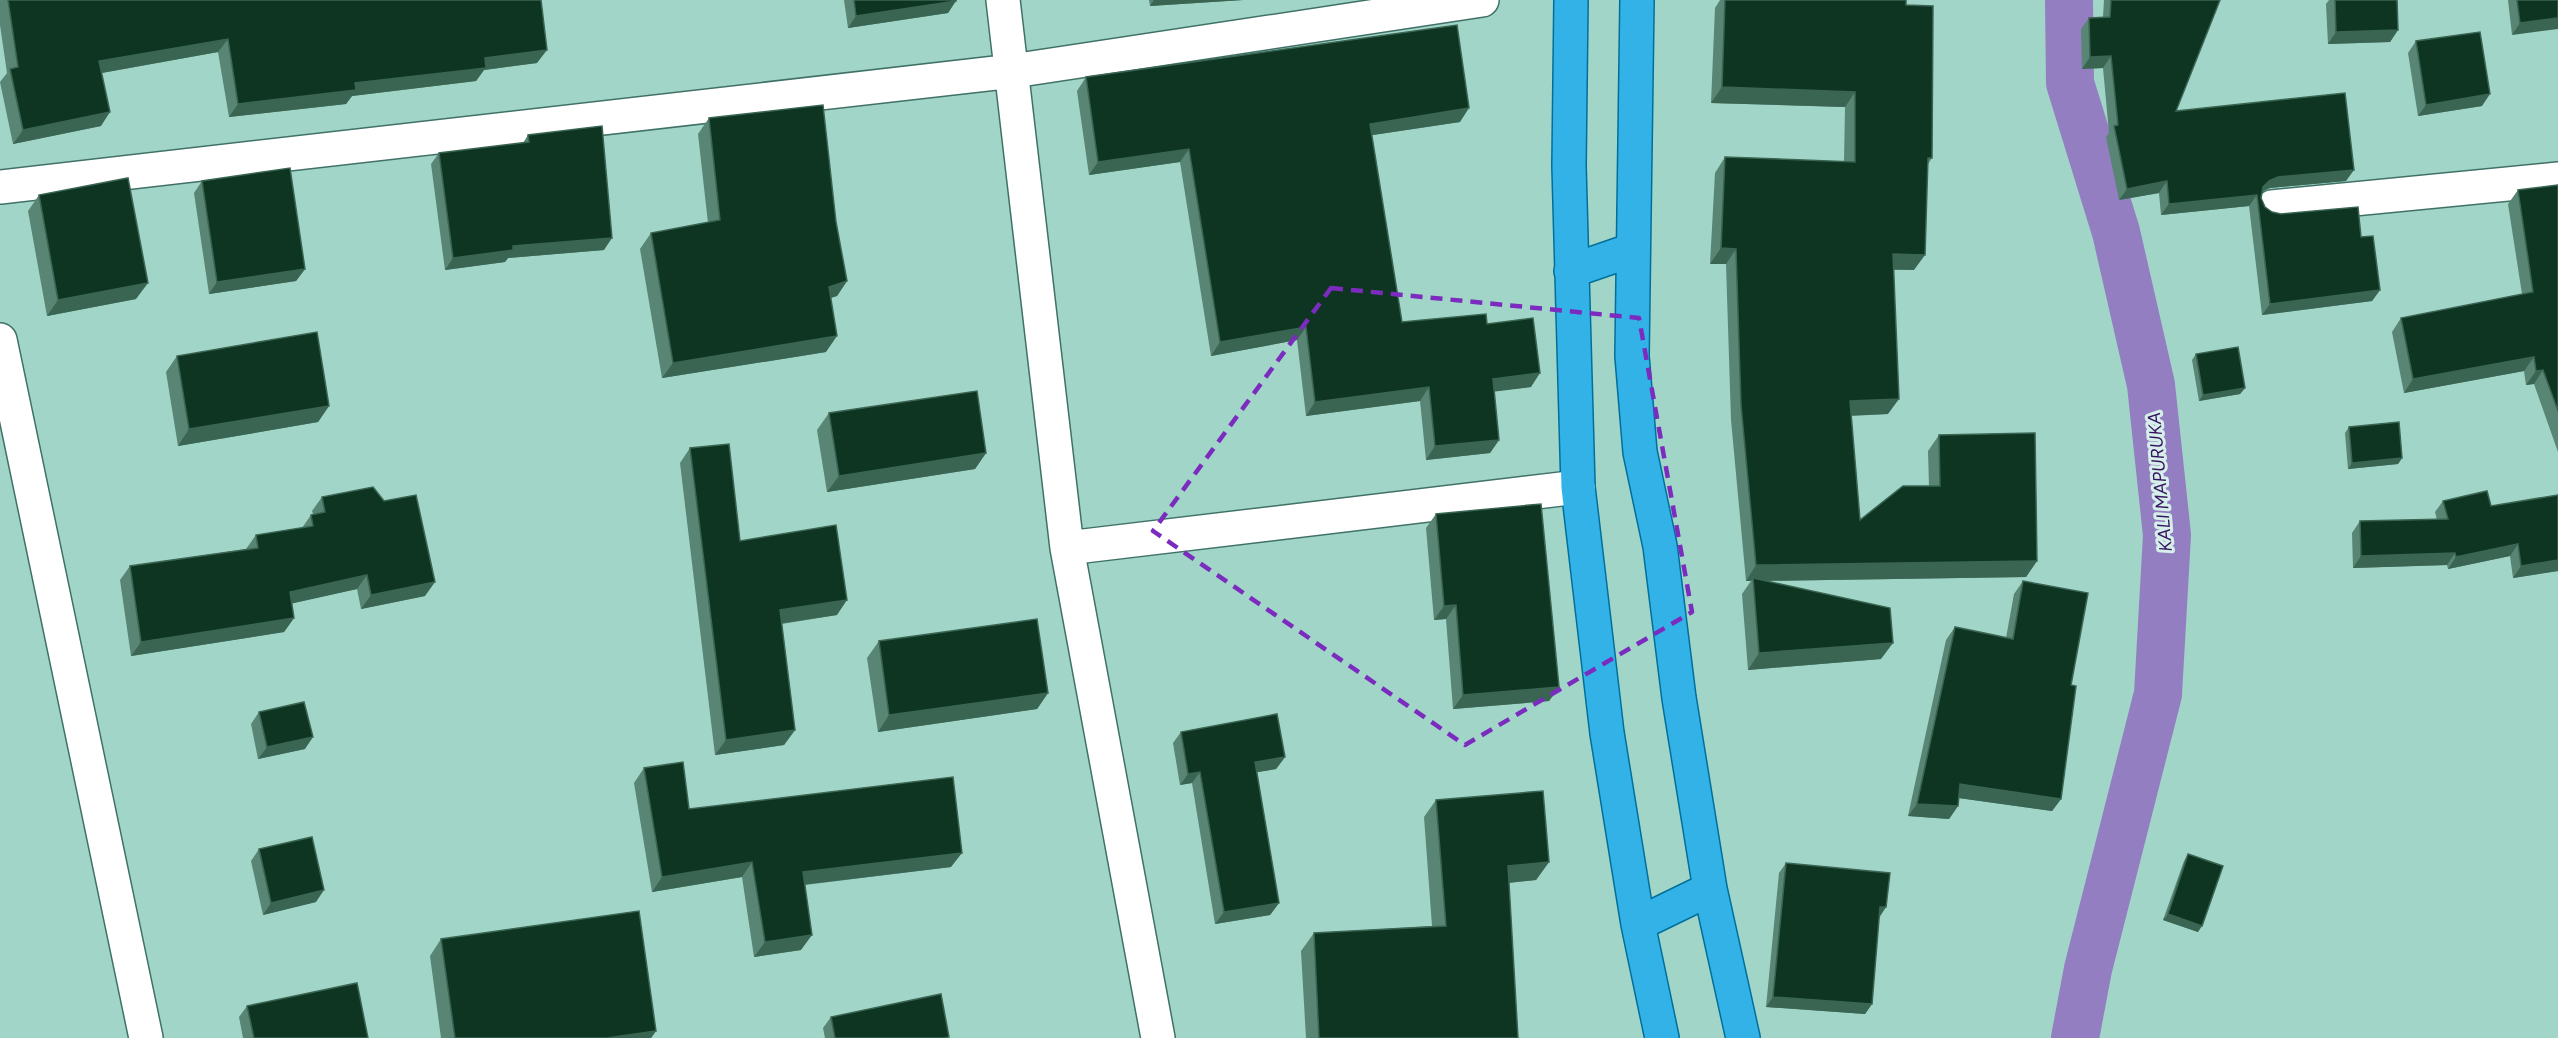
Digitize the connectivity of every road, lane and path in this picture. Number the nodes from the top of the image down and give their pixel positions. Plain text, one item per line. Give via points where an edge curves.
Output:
1 (1003, 0) edge
2 (1482, 0) edge
3 (1571, 0) edge
4 (1637, 0) edge
5 (1013, 71) junction
6 (2558, 179) edge
7 (0, 187) edge
8 (2272, 207) dead end
9 (1632, 250) junction
10 (1571, 271) junction
11 (0, 340) edge
12 (1578, 487) junction
13 (1067, 548) junction
14 (1710, 889) junction
15 (1638, 924) junction
16 (146, 1038) edge
17 (1158, 1038) edge
18 (1662, 1038) edge
19 (1743, 1038) edge

1 - 5 street
2 - 5 street
3 - 10 highway
4 - 9 highway
5 - 7 street
5 - 13 street
6 - 8 street
9 - 10 highway
9 - 14 highway via 1632,356 1640,452 1660,546 1679,698
10 - 12 highway
11 - 16 street
12 - 13 street
12 - 15 highway via 1607,733
13 - 17 street
14 - 15 highway
14 - 19 highway
15 - 18 highway

